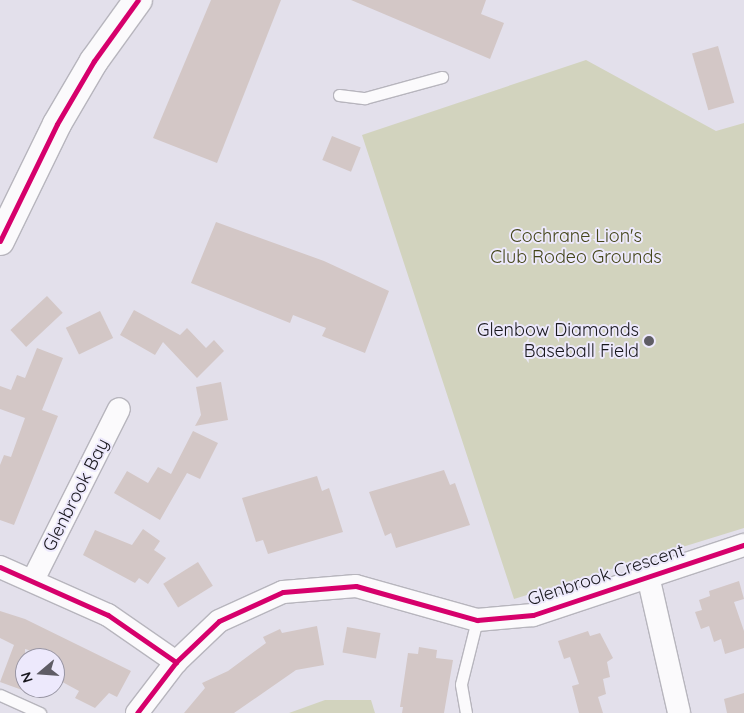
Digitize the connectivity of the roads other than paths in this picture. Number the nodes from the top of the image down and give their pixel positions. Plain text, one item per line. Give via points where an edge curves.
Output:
1 (138, 0) edge
2 (442, 77) dead end
3 (339, 95) dead end
4 (0, 241) edge
5 (119, 409) dead end
6 (744, 545) edge
7 (0, 567) edge
8 (648, 576) junction
9 (33, 580) junction
10 (477, 620) junction
11 (176, 662) junction
12 (0, 695) edge
13 (40, 713) edge
14 (137, 713) edge
15 (466, 713) edge
16 (679, 713) edge

1 - 4 street via 94,62 57,124
2 - 3 lane via 365,98
5 - 9 street, Glenbrook Bay
6 - 8 street, Glenbrook Crescent
7 - 9 street
8 - 10 street, Glenbrook Crescent via 533,615
8 - 16 street, Glenbrook Crescent
9 - 11 street via 108,615
10 - 11 street, Glenbrook Crescent via 356,586 283,592 219,621
10 - 15 lane via 461,684
11 - 14 street, Glenbrook Crescent
12 - 13 lane

